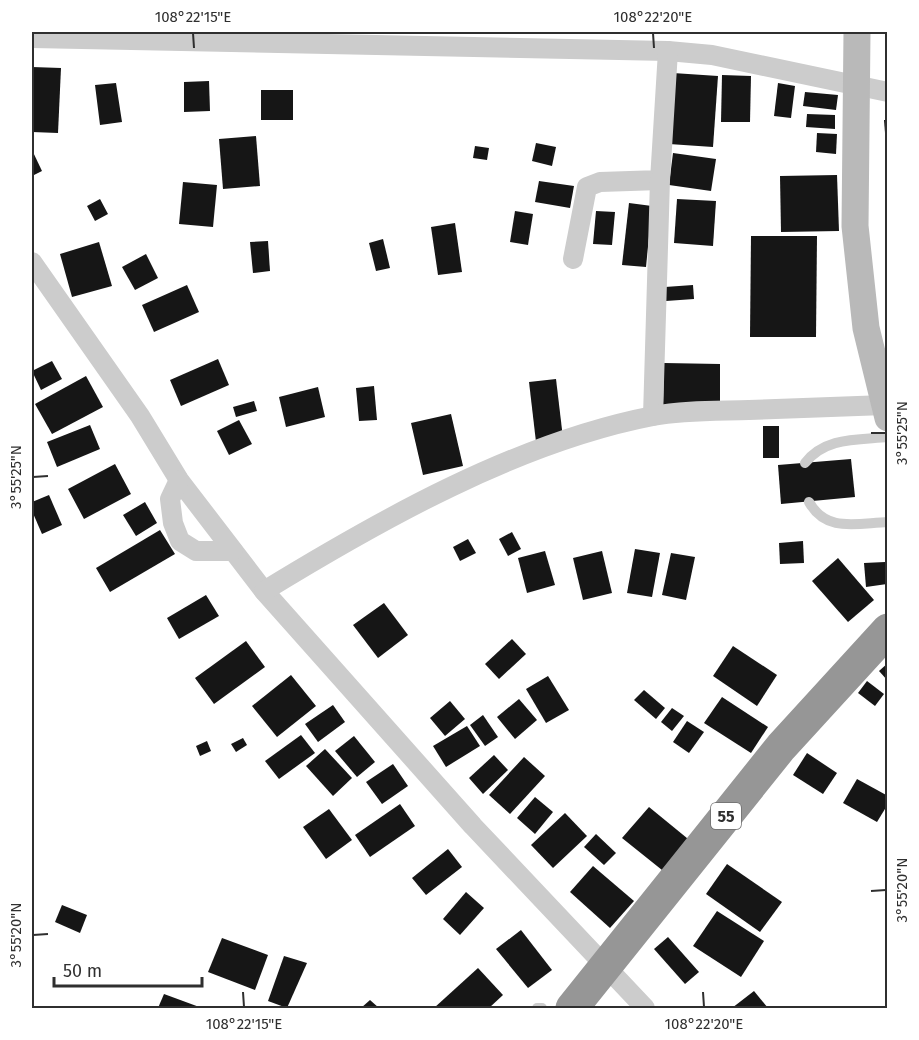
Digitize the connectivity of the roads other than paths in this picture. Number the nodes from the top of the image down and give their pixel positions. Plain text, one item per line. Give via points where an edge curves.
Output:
1 (857, 32) edge
2 (37, 36) edge
3 (131, 36) edge
4 (517, 40) edge
5 (668, 51) junction
6 (858, 84) junction
7 (888, 92) edge
8 (660, 180) junction
9 (573, 259) dead end
10 (32, 262) edge
11 (886, 411) edge
12 (653, 416) junction
13 (888, 437) edge
14 (805, 464) dead end
15 (179, 480) junction
16 (809, 502) dead end
17 (888, 522) edge
18 (233, 551) junction
19 (264, 591) junction
20 (888, 630) edge
21 (604, 968) junction
22 (537, 1008) edge
23 (542, 1008) edge
24 (572, 1008) edge
25 (645, 1008) edge

1 - 6 street
2 - 3 street
3 - 4 street
4 - 5 street
5 - 6 street via 712,55
5 - 8 street
6 - 7 street
6 - 11 street via 855,226 866,328
8 - 9 street via 600,182 586,187
8 - 12 street
10 - 15 street via 140,416
11 - 12 street via 690,411
12 - 19 street via 517,459 422,501 361,532
13 - 14 lane via 828,444 814,452
15 - 18 street
15 - 18 street via 170,499 180,541 196,551
16 - 17 lane via 817,515 828,522
18 - 19 street
19 - 21 street
20 - 21 highway, 55 via 782,747
21 - 24 highway, 55
21 - 25 street
22 - 23 lane

